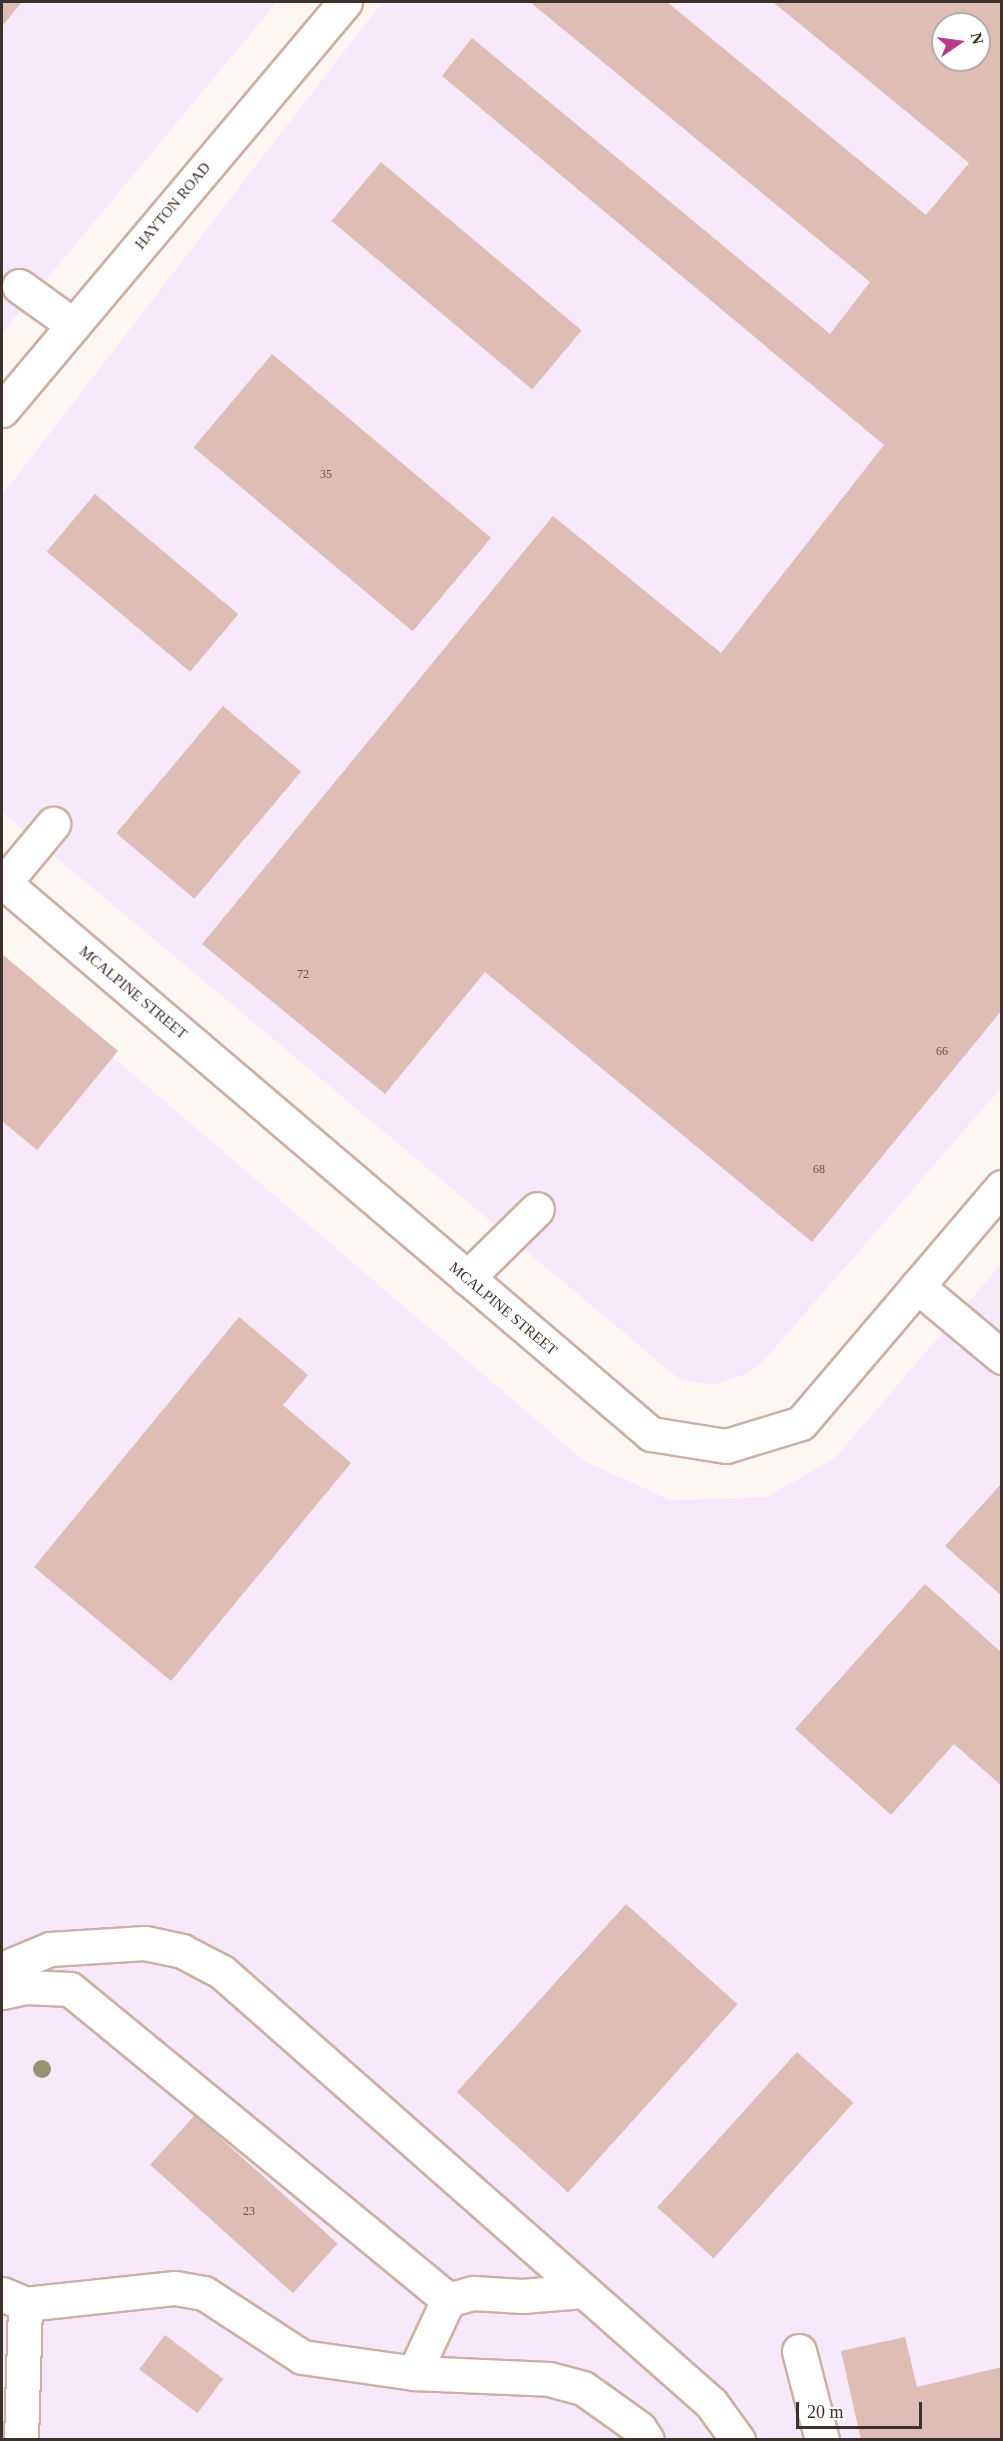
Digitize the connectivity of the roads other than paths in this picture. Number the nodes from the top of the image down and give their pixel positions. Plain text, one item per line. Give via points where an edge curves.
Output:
1 (345, 2) edge
2 (19, 286) dead end
3 (73, 325) junction
4 (2, 410) edge
5 (53, 824) dead end
6 (3, 882) edge
7 (1002, 1187) edge
8 (537, 1209) dead end
9 (467, 1278) junction
10 (917, 1286) junction
11 (1002, 1357) edge
12 (2, 1969) edge
13 (2, 1992) edge
14 (584, 2291) junction
15 (13, 2299) edge
16 (448, 2300) junction
17 (799, 2351) dead end
18 (414, 2373) junction
19 (641, 2436) edge
20 (21, 2439) edge
21 (738, 2439) edge
22 (822, 2439) edge

1 - 3 street, HAYTON ROAD
2 - 3 street
3 - 4 street, HAYTON ROAD
5 - 6 street
6 - 9 street, MCALPINE STREET
7 - 10 street, MCALPINE STREET
8 - 9 street
9 - 10 street, MCALPINE STREET via 651,1434 726,1446 801,1423
10 - 11 street
12 - 14 street via 50,1949 145,1943 182,1951 222,1972
13 - 16 street via 25,1987 70,1989
14 - 16 street via 522,2296 473,2293
14 - 21 street via 711,2403
15 - 18 street via 175,2288 204,2293 302,2357
15 - 20 street
16 - 18 street
17 - 22 street
18 - 19 street via 549,2379 583,2388

